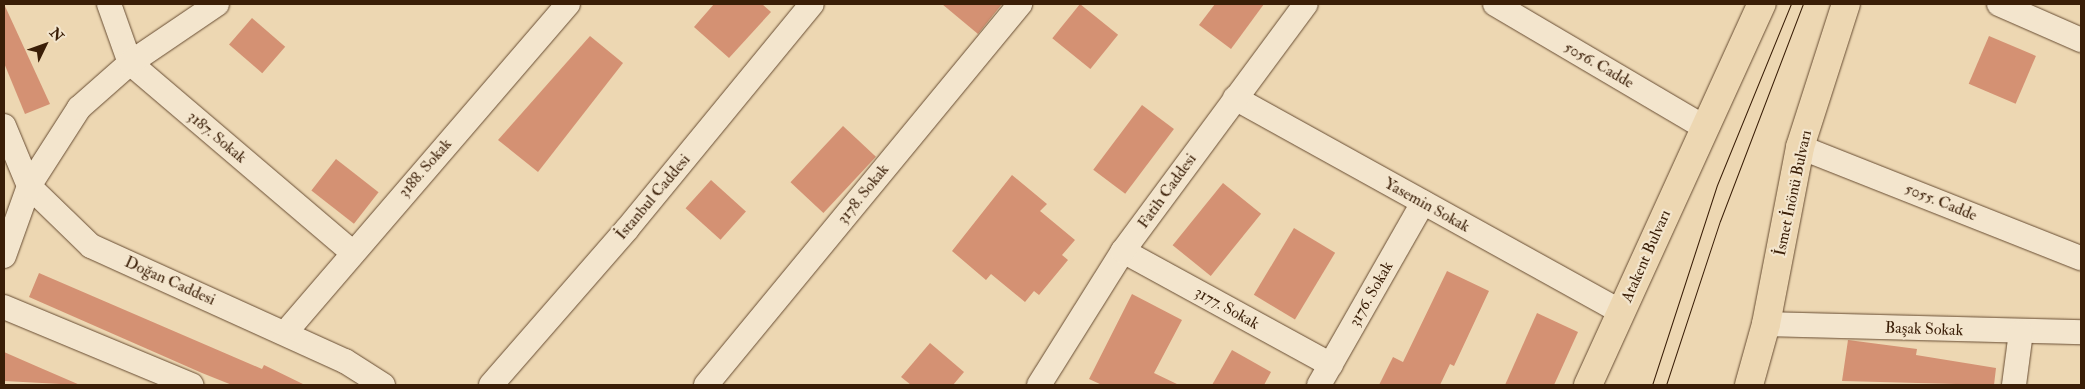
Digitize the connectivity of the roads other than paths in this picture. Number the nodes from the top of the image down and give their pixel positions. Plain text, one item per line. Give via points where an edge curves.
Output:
1 (109, 4) edge
2 (217, 4) edge
3 (568, 4) edge
4 (812, 4) edge
5 (1020, 4) edge
6 (1306, 4) edge
7 (1495, 4) edge
8 (1762, 4) edge
9 (1846, 4) edge
10 (1999, 4) edge
11 (2081, 40) edge
12 (130, 63) junction
13 (1235, 98) junction
14 (4, 126) edge
15 (1704, 127) junction
16 (1800, 147) junction
17 (29, 186) junction
18 (1423, 203) junction
19 (1123, 251) junction
20 (352, 252) junction
21 (4, 256) edge
22 (2081, 258) edge
23 (4, 307) edge
24 (1621, 312) junction
25 (1766, 324) junction
26 (2021, 332) junction
27 (2081, 332) edge
28 (286, 333) junction
29 (1331, 365) junction
30 (191, 385) edge
31 (383, 385) edge
32 (490, 385) edge
33 (706, 385) edge
34 (1040, 385) edge
35 (1319, 385) edge
36 (1588, 385) edge
37 (1749, 385) edge
38 (2014, 385) edge

1 - 12 street, 3187. Sokak
2 - 12 street
3 - 20 street, 3188. Sokak
4 - 32 street, İstanbul Caddesi via 627,229
5 - 33 street, 3178. Sokak
6 - 13 street, Fatih Caddesi
7 - 15 street, 5056. Cadde
8 - 15 main road
9 - 16 main road, İsmet İnönü Bulvarı
10 - 11 street
12 - 17 street via 80,108
12 - 20 street, 3187. Sokak
13 - 18 street, Yasemin Sokak
13 - 19 street, Fatih Caddesi
14 - 17 street, Doğan Caddesi
15 - 24 main road, Atakent Bulvarı
16 - 22 street, 5055. Cadde
16 - 25 main road, İsmet İnönü Bulvarı
17 - 21 street
17 - 28 street, Doğan Caddesi via 91,246
18 - 24 street, Yasemin Sokak
18 - 29 street, 3176. Sokak
19 - 29 street, 3177. Sokak
19 - 34 street, Fatih Caddesi
20 - 28 street, 3188. Sokak
23 - 30 street
24 - 36 main road, Atakent Bulvarı
25 - 26 street, Başak Sokak
25 - 37 main road, İsmet İnönü Bulvarı
26 - 27 street, Başak Sokak
26 - 38 street
28 - 31 street, Doğan Caddesi via 345,360
29 - 35 street, 3176. Sokak

